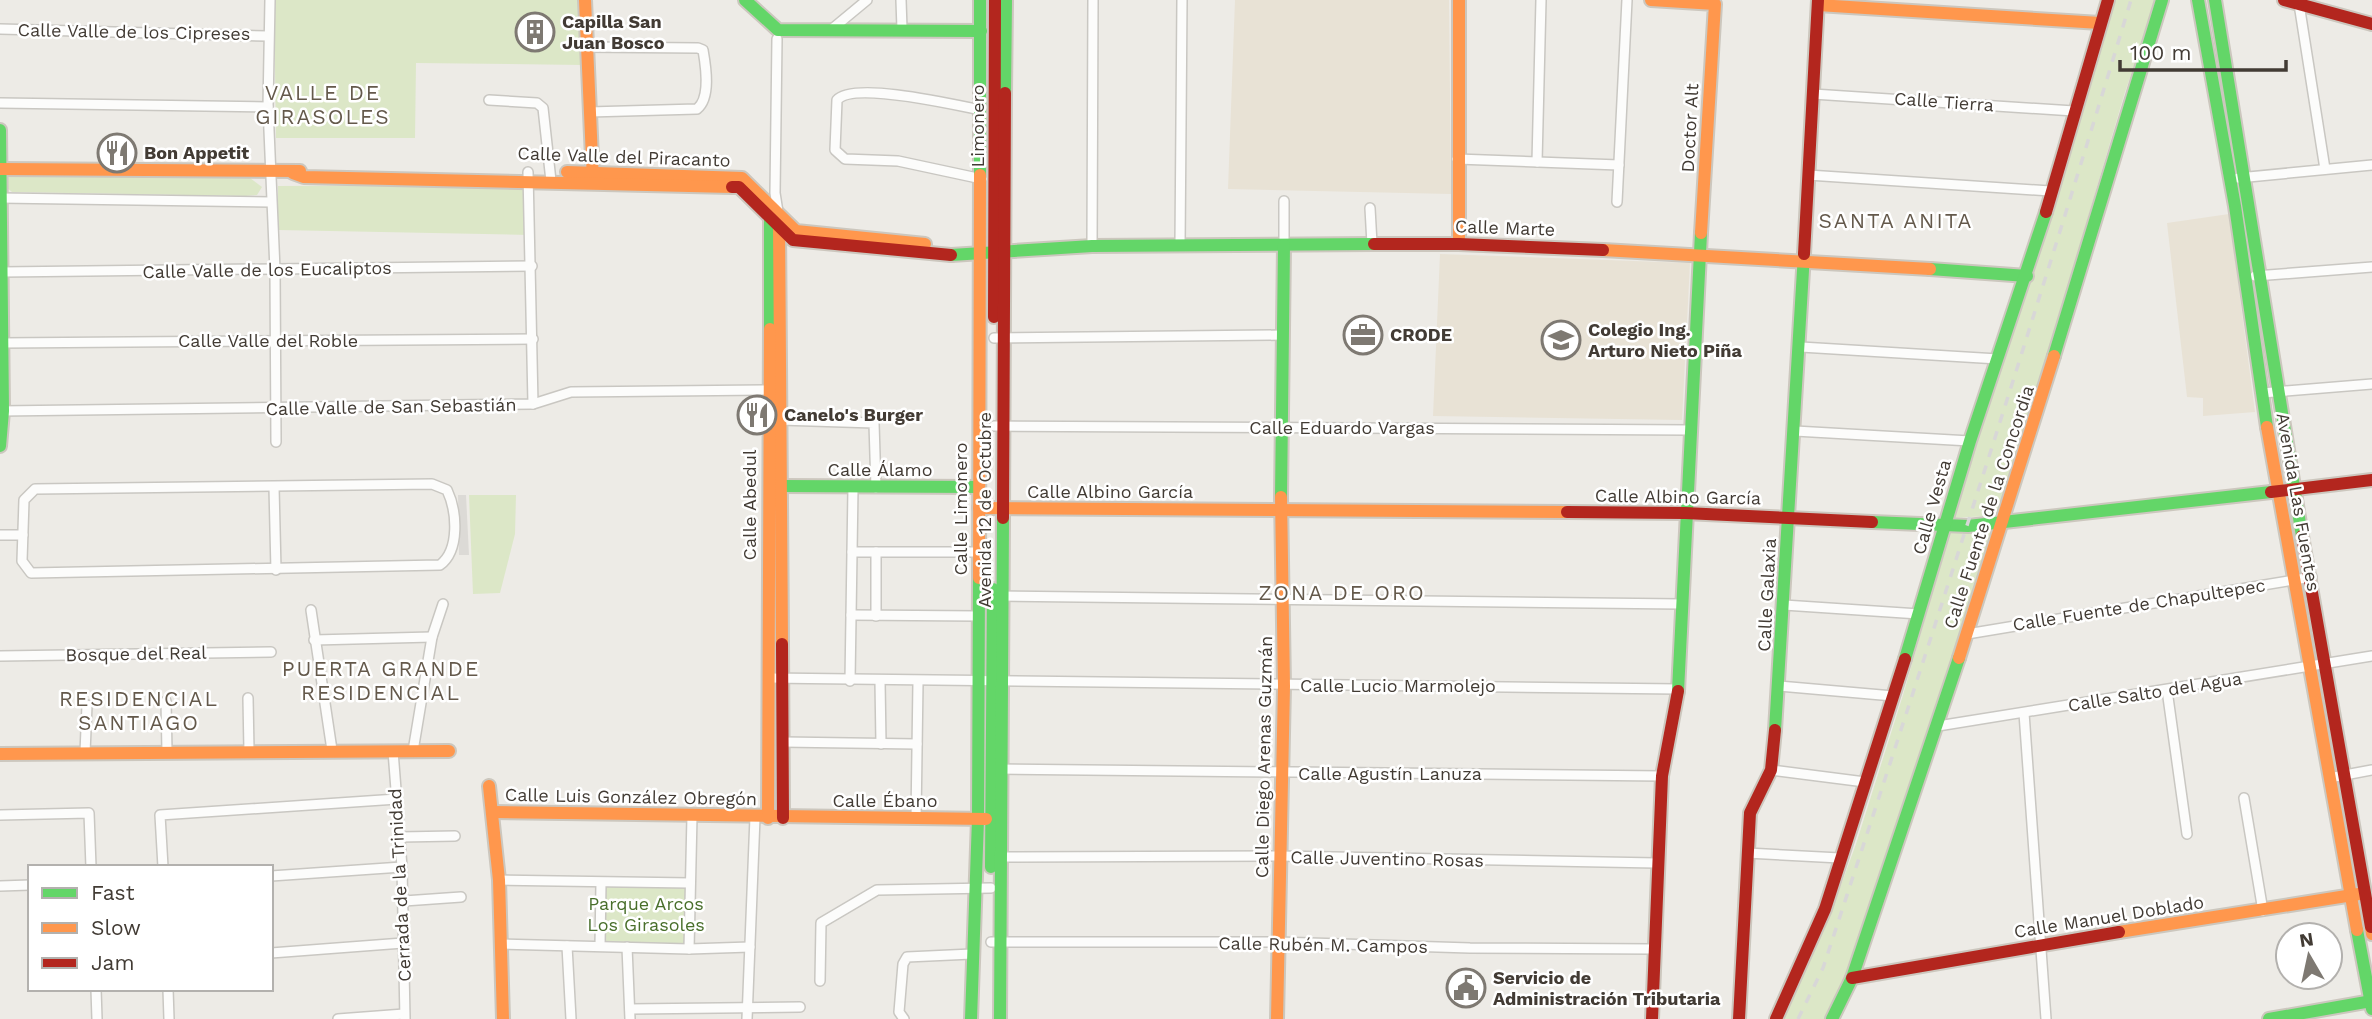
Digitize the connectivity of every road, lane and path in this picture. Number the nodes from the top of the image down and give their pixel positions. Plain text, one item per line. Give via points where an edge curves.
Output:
1 (270, 0) edge
2 (585, 0) edge
3 (745, 0) edge
4 (867, 0) edge
5 (901, 0) edge
6 (980, 0) edge
7 (995, 0) edge
8 (1006, 0) edge
9 (1093, 0) edge
10 (1182, 0) edge
11 (1460, 0) edge
12 (1541, 0) edge
13 (1627, 0) edge
14 (1651, 0) edge
15 (2108, 0) edge
16 (2162, 0) edge
17 (2197, 0) edge
18 (2215, 0) edge
19 (2284, 0) edge
20 (1818, 2) edge
21 (2299, 4) junction
22 (2100, 23) junction
23 (2372, 24) edge
24 (0, 29) edge
25 (832, 29) junction
26 (902, 29) junction
27 (981, 32) junction
28 (778, 35) junction
29 (268, 36) junction
30 (586, 47) junction
31 (1814, 94) junction
32 (489, 100) dead end
33 (0, 103) edge
34 (268, 107) junction
35 (981, 110) junction
36 (2074, 111) junction
37 (589, 112) junction
38 (0, 130) edge
39 (1457, 159) junction
40 (1537, 162) junction
41 (1619, 165) junction
42 (2372, 165) edge
43 (1, 169) edge
44 (2325, 169) junction
45 (272, 172) junction
46 (1808, 175) junction
47 (528, 176) junction
48 (551, 176) junction
49 (593, 177) junction
50 (2244, 177) junction
51 (2230, 178) junction
52 (982, 179) junction
53 (2050, 191) junction
54 (1, 198) edge
55 (1284, 201) dead end
56 (271, 202) junction
57 (1617, 202) dead end
58 (773, 207) junction
59 (1370, 208) dead end
60 (780, 229) junction
61 (1372, 244) junction
62 (1459, 244) junction
63 (1180, 245) junction
64 (1284, 245) junction
65 (1092, 246) junction
66 (1001, 251) junction
67 (976, 253) junction
68 (1700, 254) junction
69 (1804, 260) junction
70 (532, 267) junction
71 (2372, 267) edge
72 (275, 270) junction
73 (2, 272) junction
74 (2260, 275) junction
75 (2028, 276) junction
76 (2245, 276) junction
77 (1283, 335) junction
78 (999, 338) junction
79 (533, 339) junction
80 (275, 342) junction
81 (2, 343) junction
82 (1801, 347) junction
83 (1998, 359) junction
84 (2372, 384) edge
85 (774, 390) junction
86 (2277, 392) junction
87 (2262, 393) junction
88 (533, 404) junction
89 (276, 408) junction
90 (1, 411) edge
91 (780, 420) junction
92 (998, 426) junction
93 (1282, 427) junction
94 (1690, 430) junction
95 (1795, 431) junction
96 (1970, 441) junction
97 (276, 442) dead end
98 (0, 446) edge
99 (774, 467) junction
100 (2372, 480) edge
101 (781, 486) junction
102 (274, 487) junction
103 (853, 488) junction
104 (876, 488) junction
105 (979, 488) junction
106 (2294, 488) junction
107 (2276, 489) junction
108 (991, 508) junction
109 (1281, 510) junction
110 (1685, 513) junction
111 (1789, 518) junction
112 (2004, 523) junction
113 (1946, 526) junction
114 (4, 535) edge
115 (23, 535) junction
116 (852, 552) junction
117 (876, 552) junction
118 (979, 552) junction
119 (768, 555) junction
120 (782, 555) junction
121 (276, 570) junction
122 (2312, 577) junction
123 (2294, 580) junction
124 (998, 596) junction
125 (1284, 598) junction
126 (443, 604) dead end
127 (1681, 604) junction
128 (1784, 605) junction
129 (311, 610) dead end
130 (1919, 614) junction
131 (851, 615) junction
132 (876, 616) junction
133 (978, 616) junction
134 (1966, 634) junction
135 (432, 637) junction
136 (314, 640) junction
137 (271, 652) dead end
138 (0, 656) edge
139 (2372, 656) edge
140 (2327, 663) junction
141 (2309, 667) junction
142 (768, 678) junction
143 (783, 678) junction
144 (850, 681) junction
145 (880, 681) junction
146 (918, 682) junction
147 (978, 682) junction
148 (998, 682) junction
149 (1284, 686) junction
150 (1779, 686) junction
151 (1678, 688) junction
152 (2167, 690) junction
153 (1893, 696) junction
154 (248, 698) dead end
155 (166, 701) dead end
156 (87, 705) dead end
157 (2024, 713) junction
158 (1938, 726) junction
159 (783, 742) junction
160 (881, 744) junction
161 (917, 744) junction
162 (332, 750) junction
163 (249, 751) junction
164 (393, 751) junction
165 (413, 751) junction
166 (449, 751) dead end
167 (167, 752) junction
168 (85, 753) junction
169 (0, 754) edge
170 (997, 769) junction
171 (1771, 770) junction
172 (2372, 770) edge
173 (1282, 773) junction
174 (2345, 775) junction
175 (1662, 776) junction
176 (2329, 778) junction
177 (1865, 782) junction
178 (489, 786) dead end
179 (2245, 798) dead end
180 (397, 799) junction
181 (494, 812) junction
182 (0, 815) edge
183 (692, 816) junction
184 (762, 818) junction
185 (783, 818) junction
186 (916, 819) junction
187 (991, 819) junction
188 (2187, 834) dead end
189 (455, 835) dead end
190 (400, 837) junction
191 (1747, 853) junction
192 (1279, 856) junction
193 (996, 857) junction
194 (1840, 858) junction
195 (1656, 863) junction
196 (91, 865) edge
197 (163, 865) edge
198 (402, 867) junction
199 (273, 876) edge
200 (499, 880) junction
201 (601, 883) junction
202 (690, 884) junction
203 (28, 885) edge
204 (0, 886) edge
205 (974, 888) junction
206 (991, 888) junction
207 (2368, 892) edge
208 (2351, 895) junction
209 (461, 897) dead end
210 (404, 901) junction
211 (2263, 911) junction
212 (2371, 930) edge
213 (1279, 942) junction
214 (404, 943) junction
215 (996, 943) junction
216 (502, 944) junction
217 (2041, 944) junction
218 (567, 946) junction
219 (600, 946) junction
220 (627, 947) junction
221 (750, 947) junction
222 (689, 949) junction
223 (1654, 949) junction
224 (273, 953) edge
225 (972, 954) junction
226 (1852, 978) junction
227 (820, 981) dead end
228 (96, 991) edge
229 (168, 991) edge
230 (2371, 1003) edge
231 (747, 1007) junction
232 (800, 1007) dead end
233 (629, 1009) junction
234 (405, 1016) edge
235 (97, 1019) edge
236 (169, 1019) edge
237 (338, 1019) edge
238 (503, 1019) edge
239 (571, 1019) edge
240 (630, 1019) edge
241 (747, 1019) edge
242 (904, 1019) edge
243 (971, 1019) edge
244 (990, 1019) edge
245 (1000, 1019) edge
246 (1277, 1019) edge
247 (1652, 1019) edge
248 (1739, 1019) edge
249 (1776, 1019) edge
250 (1832, 1019) edge
251 (2046, 1019) edge
252 (2269, 1019) edge

1 - 29 street
2 - 30 main road
3 - 28 main road
4 - 25 street
5 - 26 street
6 - 27 main road, Calle Limonero
7 - 66 main road, Limonero
8 - 66 main road, Avenida 12 de Octubre
9 - 65 street
10 - 63 street
11 - 39 main road
12 - 40 street
13 - 41 street
14 - 68 main road, Doctor Alt via 1715,4
15 - 22 main road, Calle Vesta
16 - 112 main road, Calle Fuente de la Concordia
17 - 51 main road, Avenida Las Fuentes
18 - 50 main road, Avenida Las Fuentes
19 - 21 main road
20 - 22 main road
20 - 31 main road, Calle Galaxia
21 - 23 main road
21 - 44 street
22 - 36 main road, Calle Vesta
24 - 29 street, Calle Valle de los Cipreses
25 - 26 main road
25 - 28 main road
26 - 27 main road
27 - 35 main road, Calle Limonero
28 - 58 street, Calle Abedul
29 - 34 street
30 - 37 main road
30 - 37 street via 703,50 705,97 697,109
31 - 36 street, Calle Tierra
31 - 46 main road, Calle Galaxia
32 - 48 street via 537,103 543,108
33 - 34 street
34 - 45 street
35 - 52 main road, Calle Limonero
35 - 52 street via 912,97 849,93 836,100 835,150 845,159 898,161
36 - 53 main road, Calle Vesta
37 - 49 main road
38 - 43 main road
39 - 40 street
39 - 62 main road
40 - 41 street
41 - 57 street
42 - 44 street
43 - 45 main road, Calle Valle del Piracanto
43 - 54 main road
44 - 50 street
45 - 47 main road, Calle Valle del Piracanto via 306,169
45 - 56 street
46 - 53 street
46 - 69 main road, Calle Galaxia
47 - 48 main road, Calle Valle del Piracanto
47 - 70 street
48 - 49 main road, Calle Valle del Piracanto
49 - 58 main road, Calle Valle del Piracanto via 742,178
50 - 51 street
50 - 74 main road, Avenida Las Fuentes
51 - 76 main road, Avenida Las Fuentes
52 - 67 main road, Calle Limonero
53 - 75 main road, Calle Vesta
54 - 56 street
54 - 73 main road
55 - 64 street, Calle Diego Arenas Guzmán
56 - 72 street
58 - 60 main road, Calle Valle del Piracanto
58 - 67 main road, Calle Valle del Piracanto via 796,231 964,248
58 - 85 main road, Calle Abedul
59 - 61 street
60 - 67 main road, Calle Valle del Piracanto via 793,240 963,256
60 - 85 main road, Calle Abedul
61 - 62 main road, Calle Marte
61 - 64 main road, Calle Marte
62 - 68 main road, Calle Marte
63 - 64 main road, Calle Marte
63 - 65 main road, Calle Marte
64 - 77 main road, Calle Diego Arenas Guzmán
65 - 66 main road, Calle Marte
66 - 67 main road, Calle Marte
66 - 78 main road, Avenida 12 de Octubre
67 - 105 main road, Calle Limonero
68 - 69 main road, Calle Marte
68 - 94 main road, Doctor Alt
69 - 75 main road, Calle Marte
69 - 82 main road, Calle Galaxia
70 - 72 street, Calle Valle de los Eucaliptos
70 - 79 street
71 - 74 street
72 - 73 street, Calle Valle de los Eucaliptos
72 - 80 street
73 - 81 main road
74 - 76 street
74 - 86 main road, Avenida Las Fuentes
75 - 83 main road, Calle Vesta
76 - 87 main road, Avenida Las Fuentes
77 - 78 street
77 - 93 main road, Calle Diego Arenas Guzmán
78 - 92 main road, Avenida 12 de Octubre
79 - 80 street, Calle Valle del Roble
79 - 88 street
80 - 81 street, Calle Valle del Roble
80 - 89 street
81 - 90 main road
82 - 83 street
82 - 95 main road, Calle Galaxia
83 - 96 main road, Calle Vesta
84 - 86 street
85 - 88 street, Calle Valle de San Sebastián via 570,392
85 - 91 main road, Calle Abedul
85 - 99 main road, Calle Abedul
86 - 87 street
86 - 106 main road, Avenida Las Fuentes
87 - 107 main road, Avenida Las Fuentes
88 - 89 street, Calle Valle de San Sebastián
89 - 90 street, Calle Valle de San Sebastián
89 - 97 street
90 - 98 main road
91 - 99 main road, Calle Abedul
91 - 104 street via 874,423
92 - 93 street, Calle Eduardo Vargas
92 - 108 main road, Avenida 12 de Octubre
93 - 94 street, Calle Eduardo Vargas
93 - 109 main road, Calle Diego Arenas Guzmán
94 - 110 main road, Doctor Alt
95 - 96 street
95 - 111 main road, Calle Galaxia
96 - 113 main road, Calle Vesta
99 - 101 main road, Calle Abedul
99 - 119 main road, Calle Abedul
100 - 106 main road, Calle Albino García
101 - 103 main road, Calle Álamo
101 - 120 main road, Calle Abedul
102 - 115 street via 35,489 24,500
102 - 121 street
102 - 121 street via 432,484 447,490 453,503 453,549 440,565
103 - 104 main road, Calle Álamo
103 - 116 street
104 - 105 main road, Calle Álamo
105 - 108 main road, Calle Limonero
106 - 107 main road, Calle Albino García
106 - 122 main road, Avenida Las Fuentes
107 - 112 main road, Calle Albino García
107 - 123 main road, Avenida Las Fuentes
108 - 109 main road, Calle Albino García
108 - 118 main road, Calle Limonero
108 - 124 main road, Avenida 12 de Octubre
109 - 110 main road, Calle Albino García
109 - 125 main road, Calle Diego Arenas Guzmán
110 - 111 main road, Calle Albino García
110 - 127 main road, Doctor Alt
111 - 113 main road, Calle Albino García
111 - 128 main road, Calle Galaxia
112 - 113 main road, Calle Albino García
112 - 134 main road, Calle Fuente de la Concordia
113 - 130 main road, Calle Vesta
114 - 115 street
115 - 121 street via 22,561 31,573
116 - 117 street
116 - 131 street
117 - 118 street
117 - 132 street
118 - 133 main road, Calle Limonero
119 - 120 street
119 - 142 main road, Calle Abedul
120 - 143 main road, Calle Abedul
122 - 123 street, Calle Fuente de Chapultepec
122 - 140 main road, Avenida Las Fuentes
123 - 134 street, Calle Fuente de Chapultepec
123 - 141 main road, Avenida Las Fuentes
124 - 125 street
124 - 148 main road, Avenida 12 de Octubre
125 - 127 street
125 - 149 main road, Calle Diego Arenas Guzmán
126 - 135 street
127 - 151 main road, Doctor Alt
128 - 130 street
128 - 150 main road, Calle Galaxia
129 - 136 street
130 - 153 main road, Calle Vesta
131 - 132 street
131 - 144 street
132 - 133 street
133 - 147 main road, Calle Limonero
134 - 158 main road, Calle Fuente de la Concordia
135 - 136 street
135 - 165 street
136 - 162 street
137 - 138 street, Bosque del Real
139 - 140 street, Calle Salto del Agua
140 - 141 street, Calle Salto del Agua
140 - 174 main road, Avenida Las Fuentes
141 - 152 street, Calle Salto del Agua
141 - 176 main road, Avenida Las Fuentes
142 - 143 street, Calle Lucio Marmolejo
142 - 184 main road, Calle Abedul
143 - 144 street, Calle Lucio Marmolejo
143 - 159 main road, Calle Abedul
144 - 145 street, Calle Lucio Marmolejo
145 - 146 street, Calle Lucio Marmolejo
145 - 160 street
146 - 147 street, Calle Lucio Marmolejo
146 - 161 street
147 - 148 street, Calle Lucio Marmolejo
147 - 187 main road, Calle Limonero
148 - 149 street, Calle Lucio Marmolejo
148 - 170 main road, Avenida 12 de Octubre
149 - 151 street, Calle Lucio Marmolejo
149 - 173 main road, Calle Diego Arenas Guzmán
150 - 153 street
150 - 171 main road, Calle Galaxia
151 - 175 main road, Doctor Alt
152 - 157 street, Calle Salto del Agua
152 - 188 street
153 - 177 main road, Calle Vesta
154 - 163 street
155 - 167 street
156 - 168 street
157 - 158 street, Calle Salto del Agua
157 - 217 street
158 - 226 main road, Calle Fuente de la Concordia
159 - 160 street
159 - 185 main road, Calle Abedul
160 - 161 street
161 - 186 street
162 - 163 main road
162 - 164 main road
163 - 167 main road
164 - 165 main road
164 - 180 street, Cerrada de la Trinidad
165 - 166 main road
167 - 168 main road
168 - 169 main road
170 - 173 street, Calle Agustín Lanuza
170 - 187 main road, Avenida 12 de Octubre
171 - 177 street
171 - 191 main road, Calle Galaxia via 1752,802
172 - 174 street
173 - 175 street, Calle Agustín Lanuza
173 - 192 main road, Calle Diego Arenas Guzmán
174 - 176 street
174 - 207 main road, Avenida Las Fuentes
175 - 195 main road, Doctor Alt
176 - 208 main road, Avenida Las Fuentes
177 - 194 main road, Calle Vesta
178 - 181 main road
179 - 211 street
180 - 190 street, Cerrada de la Trinidad
180 - 197 street via 160,815
181 - 183 main road, Calle Luis González Obregón
181 - 200 main road
182 - 196 street via 89,813
183 - 184 main road, Calle Luis González Obregón
183 - 202 street
184 - 185 main road, Calle Ébano
184 - 221 street
185 - 186 main road, Calle Ébano
186 - 187 main road, Calle Ébano
187 - 193 main road, Avenida 12 de Octubre
187 - 205 main road, Calle Limonero
189 - 190 street
190 - 198 street, Cerrada de la Trinidad
191 - 194 street
191 - 248 main road, Calle Galaxia
192 - 193 street, Calle Juventino Rosas
192 - 195 street, Calle Juventino Rosas
192 - 213 main road, Calle Diego Arenas Guzmán
193 - 206 main road, Avenida 12 de Octubre
193 - 215 main road, Avenida 12 de Octubre
194 - 249 main road, Calle Vesta via 1825,909
195 - 223 main road, Doctor Alt
198 - 199 street
198 - 210 street, Cerrada de la Trinidad
200 - 201 street
200 - 216 main road
201 - 202 street
201 - 219 street
202 - 222 street
203 - 204 street
205 - 206 street
205 - 225 main road, Calle Limonero
205 - 227 street via 877,890 821,923
206 - 215 main road, Avenida 12 de Octubre
207 - 208 main road, Calle Manuel Doblado
207 - 212 main road, Avenida Las Fuentes
208 - 211 main road, Calle Manuel Doblado
208 - 230 main road, Avenida Las Fuentes
209 - 210 street
210 - 214 street, Cerrada de la Trinidad
211 - 217 main road, Calle Manuel Doblado
213 - 215 street, Calle Rubén M. Campos
213 - 223 street, Calle Rubén M. Campos
213 - 246 main road, Calle Diego Arenas Guzmán
214 - 224 street
214 - 234 street, Cerrada de la Trinidad
215 - 244 main road, Avenida 12 de Octubre
215 - 245 main road, Avenida 12 de Octubre
216 - 218 street
216 - 238 main road
217 - 226 main road, Calle Manuel Doblado
217 - 251 street
218 - 219 street
218 - 239 street
219 - 220 street
220 - 222 street
220 - 233 street
221 - 222 street
221 - 231 street
223 - 247 main road, Doctor Alt
225 - 242 street via 907,957 900,1012
225 - 243 main road, Calle Limonero
226 - 250 main road, Calle Fuente de la Concordia
228 - 235 street
229 - 236 street
230 - 252 main road
231 - 232 street
231 - 233 street
231 - 241 street
233 - 240 street
234 - 237 street

